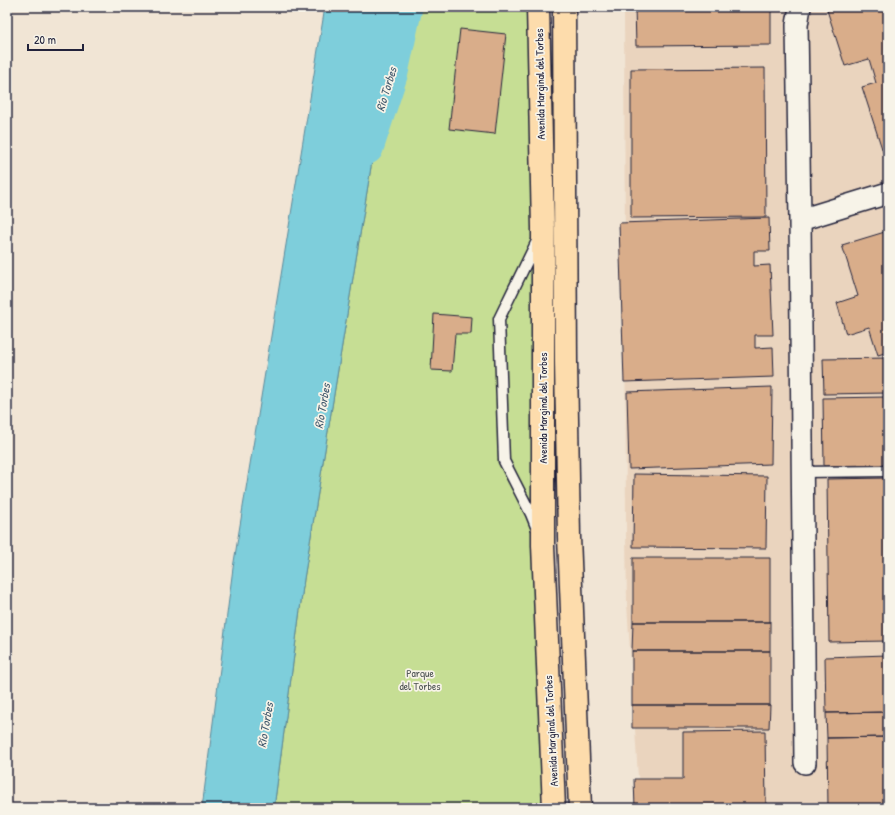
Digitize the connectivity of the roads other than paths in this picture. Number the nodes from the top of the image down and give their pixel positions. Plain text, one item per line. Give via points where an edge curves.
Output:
1 (538, 7) edge
2 (564, 7) edge
3 (800, 7) edge
4 (888, 193) edge
5 (800, 220) junction
6 (543, 228) junction
7 (888, 471) edge
8 (802, 472) junction
9 (543, 545) junction
10 (805, 763) dead end
11 (554, 808) edge
12 (580, 808) edge

1 - 6 highway, Avenida Marginal del Torbes
2 - 12 highway, Avenida Marginal del Torbes via 569,537
3 - 5 street via 797,25
4 - 5 street
5 - 8 street
6 - 9 highway, Avenida Marginal del Torbes
6 - 9 lane via 499,319 504,461 531,514
7 - 8 lane
8 - 10 street
9 - 11 highway, Avenida Marginal del Torbes

